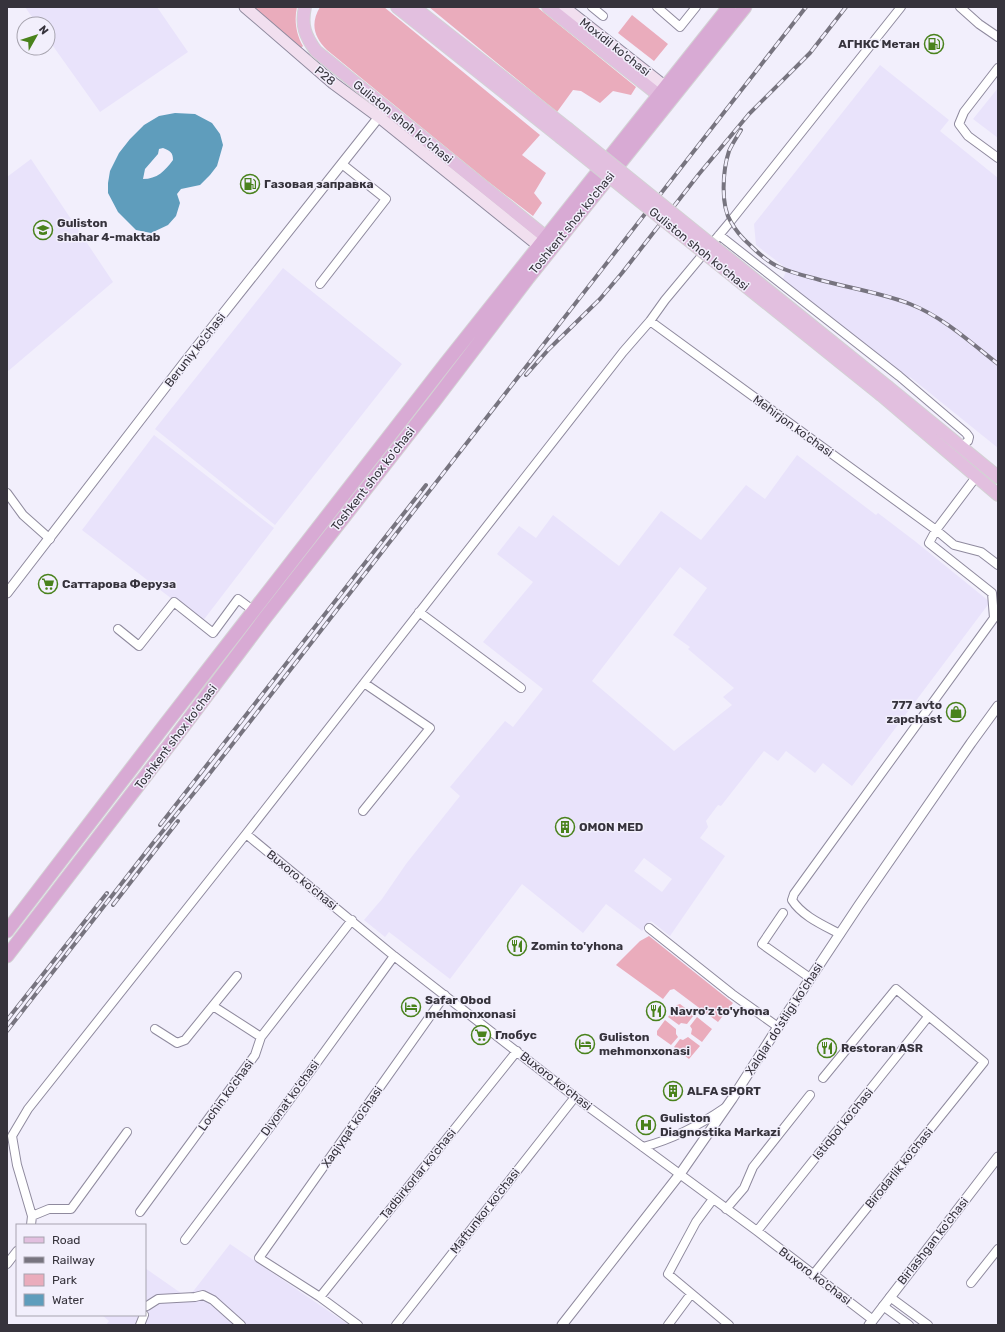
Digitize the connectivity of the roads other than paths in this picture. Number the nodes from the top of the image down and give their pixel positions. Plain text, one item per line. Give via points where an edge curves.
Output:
1 (245, 7) edge
2 (305, 7) edge
3 (397, 7) edge
4 (414, 7) edge
5 (548, 7) edge
6 (564, 7) edge
7 (592, 7) edge
8 (657, 7) edge
9 (696, 7) edge
10 (729, 7) edge
11 (745, 7) edge
12 (901, 7) edge
13 (960, 7) edge
14 (604, 16) dead end
15 (998, 37) edge
16 (998, 68) edge
17 (667, 95) junction
18 (382, 113) junction
19 (564, 132) junction
20 (998, 158) edge
21 (342, 164) junction
22 (719, 235) junction
23 (543, 242) junction
24 (320, 284) dead end
25 (650, 321) junction
26 (884, 391) junction
27 (422, 395) junction
28 (433, 403) junction
29 (957, 444) junction
30 (998, 477) edge
31 (976, 478) junction
32 (7, 493) edge
33 (998, 496) edge
34 (936, 530) junction
35 (50, 539) junction
36 (998, 565) edge
37 (7, 593) edge
38 (254, 611) junction
39 (419, 612) junction
40 (996, 616) edge
41 (118, 628) dead end
42 (364, 683) junction
43 (522, 688) dead end
44 (998, 706) edge
45 (363, 811) dead end
46 (246, 834) junction
47 (783, 912) dead end
48 (352, 920) junction
49 (649, 928) dead end
50 (7, 931) edge
51 (840, 934) junction
52 (7, 956) edge
53 (394, 956) junction
54 (237, 976) dead end
55 (810, 978) junction
56 (445, 995) junction
57 (213, 1006) junction
58 (928, 1017) junction
59 (778, 1027) junction
60 (155, 1029) dead end
61 (261, 1037) junction
62 (517, 1051) junction
63 (823, 1078) dead end
64 (810, 1095) dead end
65 (575, 1097) junction
66 (728, 1105) junction
67 (127, 1132) dead end
68 (643, 1147) junction
69 (998, 1157) edge
70 (680, 1174) junction
71 (713, 1199) junction
72 (726, 1209) junction
73 (140, 1212) dead end
74 (32, 1216) junction
75 (31, 1224) edge
76 (757, 1231) junction
77 (185, 1240) dead end
78 (998, 1250) edge
79 (16, 1252) edge
80 (7, 1264) edge
81 (813, 1275) junction
82 (972, 1283) dead end
83 (691, 1294) junction
84 (320, 1297) junction
85 (890, 1297) junction
86 (883, 1306) junction
87 (146, 1308) edge
88 (871, 1322) edge
89 (241, 1325) edge
90 (358, 1325) edge
91 (396, 1325) edge
92 (562, 1325) edge
93 (668, 1325) edge
94 (729, 1325) edge
95 (908, 1325) edge
96 (928, 1325) edge

1 - 18 main road, Р28 via 333,83
2 - 18 main road, Guliston shoh ko'chasi via 304,30 308,41
3 - 19 main road, Guliston shoh ko'chasi
4 - 19 main road, Guliston shoh ko'chasi
5 - 17 main road
6 - 17 main road, Moxidil ko'chasi
7 - 14 street
8 - 9 street via 680,27
10 - 17 highway, Toshkent shox ko'chasi
11 - 17 highway, Toshkent shox ko'chasi
12 - 22 street
13 - 15 street
16 - 20 street via 964,112 959,124 968,136
17 - 23 highway, Toshkent shox ko'chasi
17 - 28 highway, Toshkent shox ko'chasi
18 - 21 street, Beruniy ko'chasi
18 - 23 main road, Guliston shoh ko'chasi
19 - 26 main road, Guliston shoh ko'chasi, bridge
21 - 24 street via 386,199
21 - 35 street, Beruniy ko'chasi via 184,363
22 - 25 street
22 - 29 street via 899,376 966,433 968,441 964,445
23 - 27 highway, Toshkent shox ko'chasi
25 - 34 street, Mehirjon ko'chasi
25 - 39 street
26 - 29 main road, Guliston shoh ko'chasi
26 - 31 main road, Guliston shoh ko'chasi
27 - 28 highway
27 - 38 highway, Toshkent shox ko'chasi
28 - 52 highway, Toshkent shox ko'chasi
29 - 30 main road, Guliston shoh ko'chasi
31 - 33 main road, Guliston shoh ko'chasi
31 - 34 street
32 - 35 street via 23,514
34 - 36 street, Mehirjon ko'chasi via 954,545 981,552
34 - 40 street via 930,543 992,593
35 - 37 street, Beruniy ko'chasi
38 - 41 street via 238,599 213,633 174,602 139,646
38 - 50 highway, Toshkent shox ko'chasi
39 - 42 street
39 - 43 street
40 - 51 street via 794,894 792,900 797,906
42 - 45 street via 430,728
42 - 46 street
44 - 51 street, Xalqlar do'stligi ko'chasi
46 - 48 street, Buxoro ko'chasi
46 - 74 street via 28,1109 12,1136 17,1165
47 - 55 street via 762,944
48 - 53 street, Buxoro ko'chasi
48 - 61 street, Lochin ko'chasi
49 - 59 street
51 - 55 street, Xalqlar do'stligi ko'chasi
53 - 56 street, Buxoro ko'chasi
53 - 77 street, Diyonat ko'chasi
54 - 57 street
55 - 59 street, Xalqlar do'stligi ko'chasi
56 - 62 street, Buxoro ko'chasi
56 - 84 street, Xaqiyqat ko'chasi via 259,1258
57 - 60 street via 185,1040 177,1043
57 - 61 street
58 - 63 street via 896,989
58 - 76 street, Istiqbol ko'chasi
58 - 81 street, Birodarlik ko'chasi via 984,1062
59 - 66 street, Xalqlar do'stligi ko'chasi
61 - 73 street, Lochin ko'chasi via 255,1055
62 - 65 street, Buxoro ko'chasi
62 - 84 street, Tadbirkorlar ko'chasi
64 - 72 street via 754,1167 744,1188
65 - 68 street, Buxoro ko'chasi
65 - 91 street, Maftunkor ko'chasi
66 - 68 street via 704,1122 677,1136
66 - 70 street, Xalqlar do'stligi ko'chasi
67 - 74 street via 71,1209 49,1209
68 - 70 street, Buxoro ko'chasi
69 - 85 street, Birlashgan ko'chasi
70 - 71 street, Buxoro ko'chasi
70 - 92 street, Xalqlar do'stligi ko'chasi
71 - 72 street, Buxoro ko'chasi
71 - 83 street via 696,1222 668,1274
72 - 76 street, Buxoro ko'chasi
74 - 75 street
76 - 81 street, Buxoro ko'chasi
78 - 82 street
79 - 80 street
81 - 88 street, Buxoro ko'chasi
83 - 93 street
83 - 94 street
84 - 90 street
85 - 86 street, Birlashgan ko'chasi
85 - 96 street
86 - 88 street, Birlashgan ko'chasi
86 - 95 street
87 - 89 street via 158,1299 203,1295 227,1311

